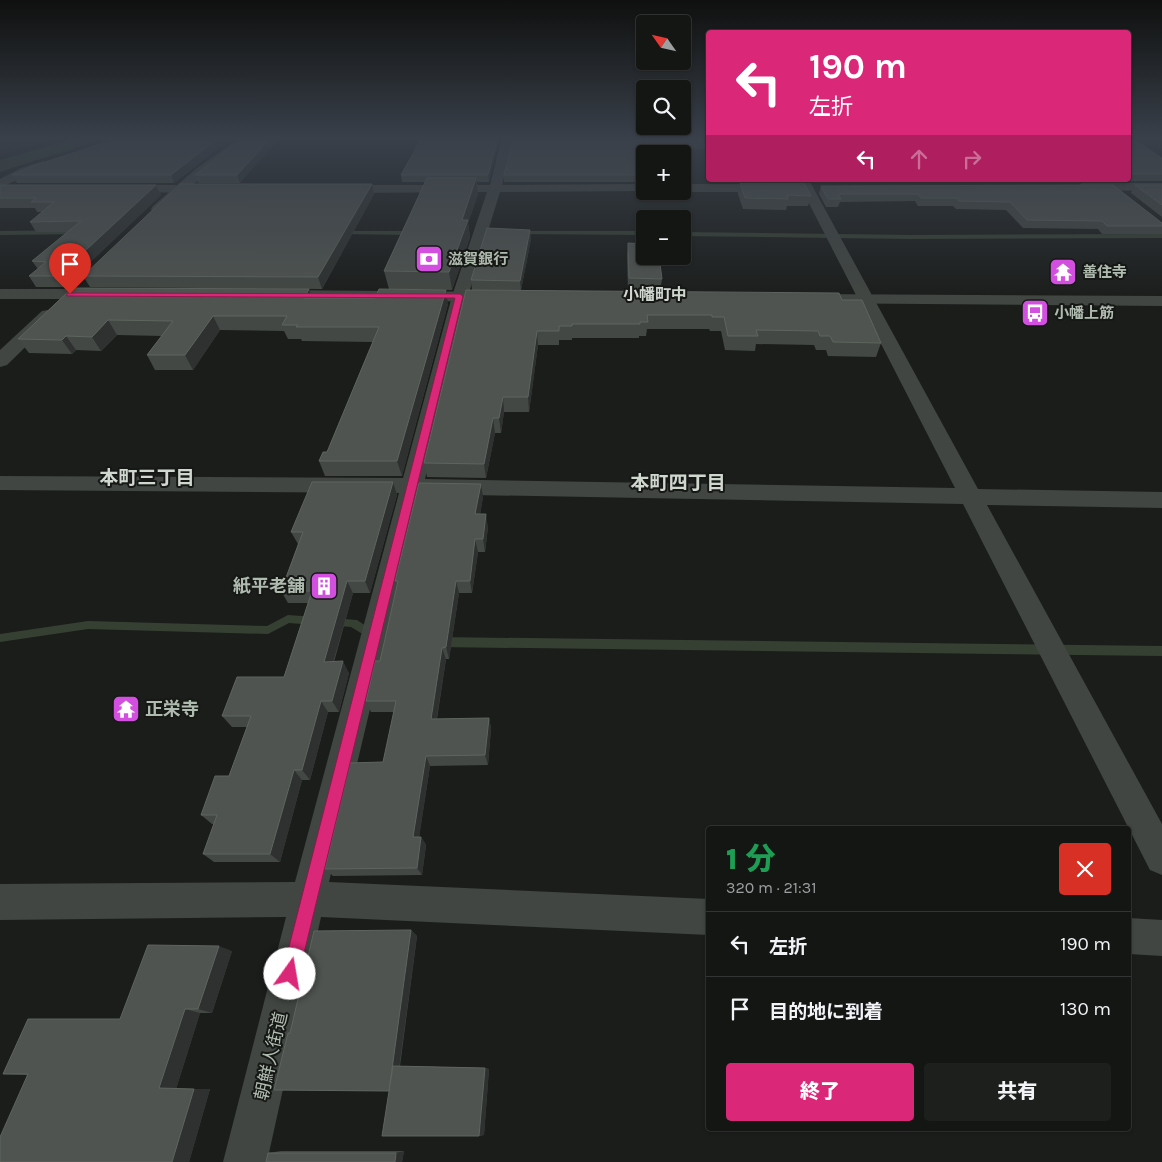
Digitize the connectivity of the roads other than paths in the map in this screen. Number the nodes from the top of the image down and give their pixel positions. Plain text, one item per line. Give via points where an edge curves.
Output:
1 (178, 191) edge
2 (494, 191) edge
3 (812, 191) edge
4 (1117, 191) edge
5 (1126, 198) edge
6 (145, 222) edge
7 (83, 281) edge
8 (0, 294) edge
9 (70, 294) junction
10 (120, 294) edge
11 (260, 295) edge
12 (460, 296) junction
13 (519, 297) edge
14 (787, 299) edge
15 (866, 299) junction
16 (1162, 301) edge
17 (0, 361) edge
18 (0, 483) edge
19 (412, 486) junction
20 (971, 498) junction
21 (1162, 500) edge
22 (1162, 858) edge
23 (308, 899) junction
24 (0, 902) edge
25 (706, 917) edge
26 (1131, 936) edge
27 (1162, 938) edge
28 (245, 1162) edge

1 - 6 street
2 - 12 street, 朝鮮人街道
3 - 15 street
4 - 5 street
7 - 9 street
8 - 9 street
9 - 10 street
9 - 17 street
11 - 12 street
12 - 13 street
12 - 19 street, 朝鮮人街道
14 - 15 street
15 - 16 street
15 - 20 street
18 - 19 street
19 - 20 street
19 - 23 street, 朝鮮人街道
20 - 21 street
20 - 22 street
23 - 24 street
23 - 25 street
23 - 28 street, 朝鮮人街道
26 - 27 street

